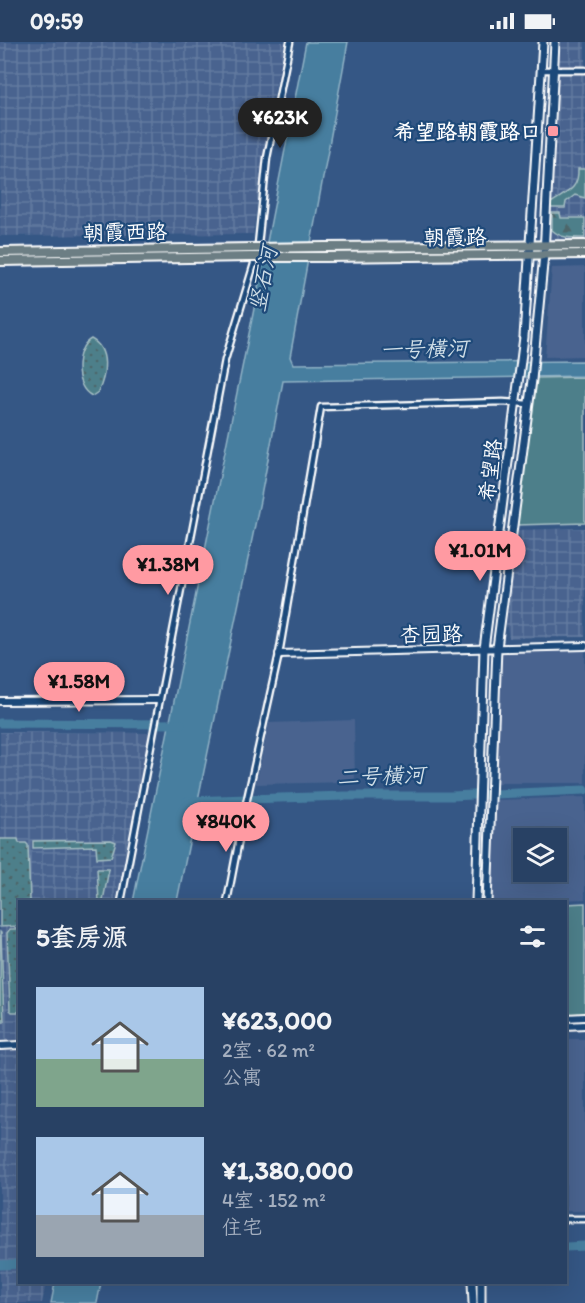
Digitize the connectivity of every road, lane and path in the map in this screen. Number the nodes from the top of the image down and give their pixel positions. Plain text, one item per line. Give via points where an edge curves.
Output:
1 (290, 42) edge
2 (543, 42) edge
3 (555, 42) edge
4 (541, 70) junction
5 (553, 70) junction
6 (585, 70) edge
7 (529, 245) junction
8 (544, 245) junction
9 (585, 245) edge
10 (251, 248) joint
11 (0, 252) edge
12 (585, 254) edge
13 (529, 255) junction
14 (544, 255) junction
15 (251, 257) joint
16 (0, 261) edge
17 (515, 403) junction
18 (528, 404) junction
19 (585, 646) edge
20 (497, 648) junction
21 (484, 649) junction
22 (279, 654) junction
23 (159, 700) junction
24 (0, 701) edge
25 (121, 900) edge
26 (227, 900) edge
27 (476, 900) edge
28 (487, 900) edge
29 (585, 1017) edge
30 (567, 1018) edge
31 (585, 1025) edge
32 (567, 1026) edge
33 (18, 1045) edge
34 (0, 1046) edge
35 (567, 1219) edge
36 (585, 1219) edge
37 (472, 1284) edge
38 (481, 1284) edge
39 (473, 1303) edge
40 (481, 1303) edge

1 - 23 street via 267,158 257,254 225,360
2 - 4 main road, 希望路
3 - 5 main road, 希望路
4 - 5 street
4 - 7 main road, 希望路
5 - 6 street
5 - 8 main road, 希望路
7 - 8 main road, 朝霞路
7 - 10 main road, 朝霞路, bridge
7 - 13 main road, 希望路
8 - 9 main road, 朝霞路
8 - 14 main road, 希望路
10 - 11 main road, 朝霞西路
12 - 14 main road, 朝霞路
13 - 14 main road, 朝霞路
13 - 15 main road, 朝霞路, bridge
13 - 17 main road, 希望路
14 - 18 main road, 希望路
15 - 16 main road, 朝霞西路
17 - 18 street
17 - 21 main road, 希望路
17 - 22 street via 321,407
18 - 20 main road, 希望路
19 - 20 street, 杏园路
20 - 21 street, 杏园路
20 - 28 main road, 希望路
21 - 22 street, 杏园路
21 - 27 main road, 希望路
22 - 26 street
23 - 24 street
23 - 25 street
29 - 30 street
31 - 32 street
33 - 34 street
35 - 36 street
37 - 39 main road
38 - 40 main road

